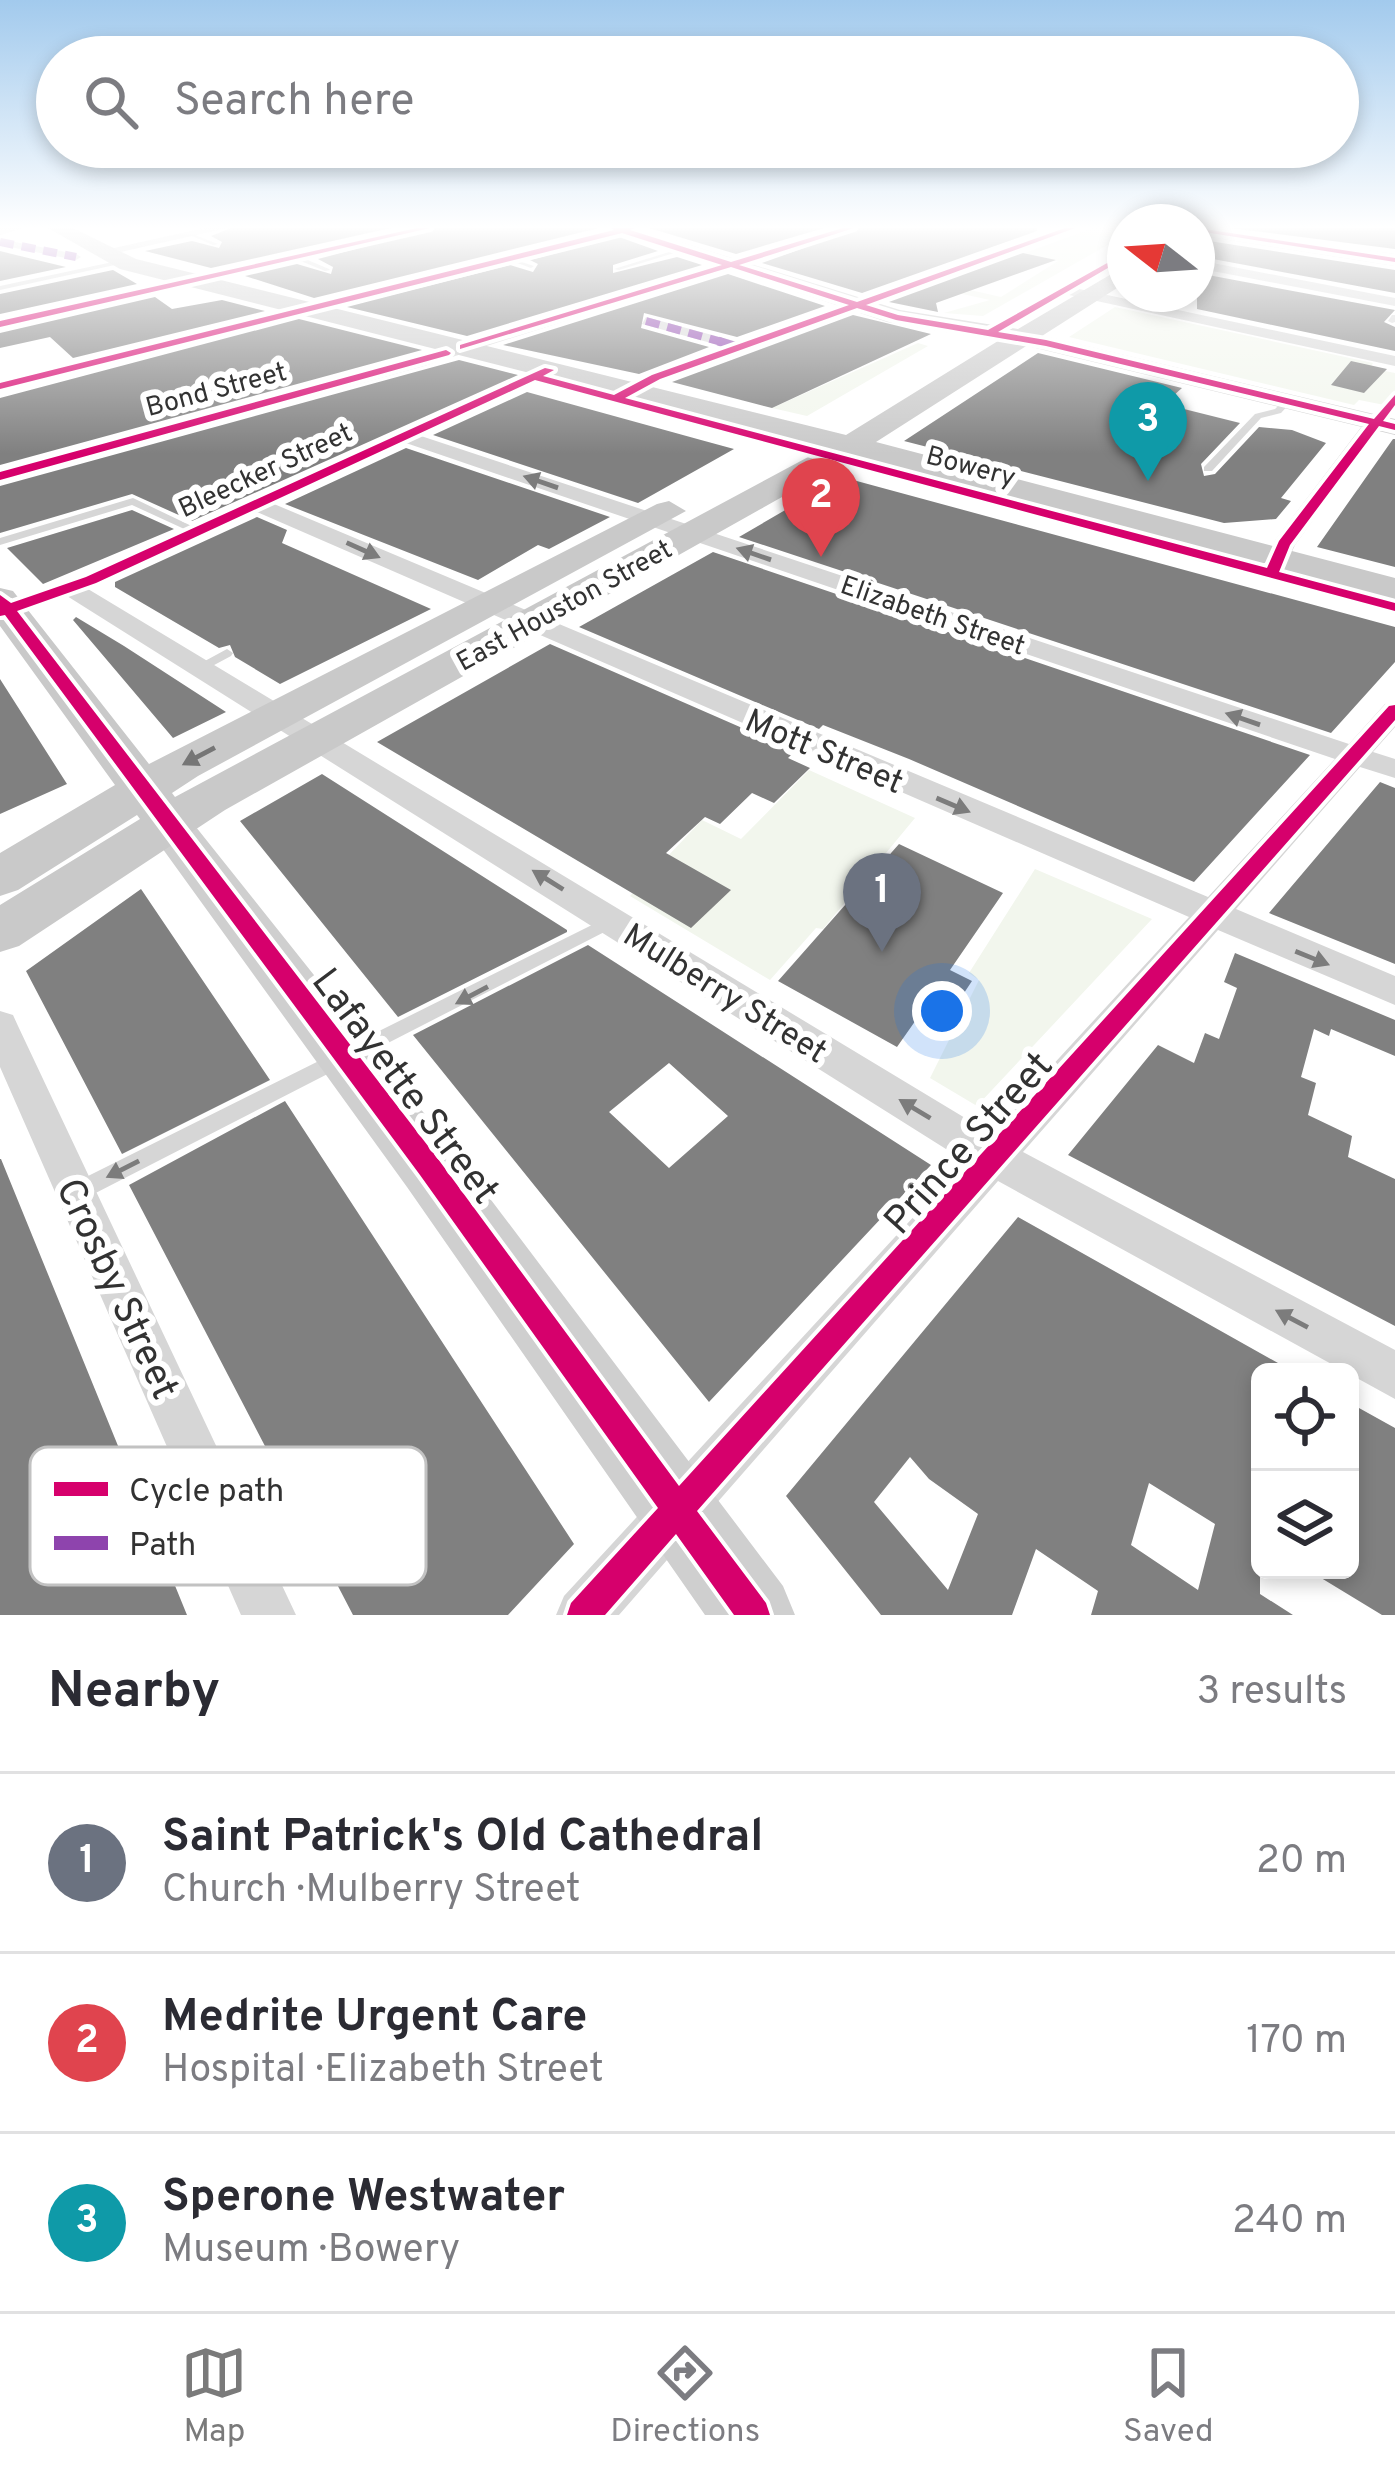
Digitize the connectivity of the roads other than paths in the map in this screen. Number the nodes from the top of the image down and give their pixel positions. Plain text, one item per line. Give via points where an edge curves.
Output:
1 (95, 303) edge
2 (276, 303) edge
3 (342, 303) edge
4 (604, 303) edge
5 (852, 303) edge
6 (862, 303) edge
7 (1053, 303) edge
8 (1064, 303) edge
9 (1129, 303) edge
10 (857, 305) junction
11 (309, 312) junction
12 (646, 320) dead end
13 (0, 324) edge
14 (980, 338) junction
15 (1023, 338) junction
16 (740, 347) junction
17 (454, 350) junction
18 (1395, 361) edge
19 (542, 373) junction
20 (0, 386) edge
21 (622, 394) junction
22 (1395, 398) edge
23 (1288, 401) junction
24 (1385, 425) edge
25 (404, 436) junction
26 (822, 446) junction
27 (1208, 469) dead end
28 (0, 476) edge
29 (256, 504) junction
30 (652, 520) junction
31 (197, 531) junction
32 (694, 534) junction
33 (0, 542) edge
34 (1275, 566) junction
35 (70, 588) junction
36 (1395, 589) edge
37 (489, 605) junction
38 (3, 607) edge
39 (1395, 607) edge
40 (531, 623) junction
41 (227, 653) dead end
42 (198, 668) junction
43 (1395, 710) edge
44 (277, 716) junction
45 (317, 740) junction
46 (1354, 756) junction
47 (1395, 770) edge
48 (155, 806) junction
49 (0, 877) edge
50 (1212, 917) junction
51 (613, 920) junction
52 (0, 932) edge
53 (1395, 992) edge
54 (0, 1026) edge
55 (346, 1058) junction
56 (997, 1159) junction
57 (75, 1192) junction
58 (1395, 1375) edge
59 (192, 1447) edge
60 (678, 1509) junction
61 (255, 1585) edge
62 (269, 1615) edge
63 (583, 1615) edge
64 (754, 1615) edge

1 - 13 street
2 - 11 main road, Bowery
3 - 11 street
4 - 17 street, Bond Street
5 - 10 main road
6 - 10 street
7 - 14 main road, East Houston Street
8 - 15 main road, East Houston Street
9 - 18 street
10 - 14 main road
10 - 16 street
11 - 17 main road, Bowery
11 - 20 street
12 - 16 street
14 - 15 main road
14 - 26 main road, East Houston Street
15 - 23 main road
15 - 26 main road, East Houston Street
16 - 21 street
17 - 19 main road, Bowery
17 - 28 street, Bond Street
19 - 21 main road, Bowery
19 - 25 street, Bleecker Street
21 - 26 main road, Bowery
22 - 24 street
23 - 24 main road
23 - 27 lane via 1258,416
24 - 34 street
25 - 29 street, Bleecker Street
30 -> 25 street, Elizabeth Street
26 - 30 main road, East Houston Street
26 - 32 main road, East Houston Street
26 - 34 main road, Bowery
29 - 31 street, Bleecker Street
29 -> 37 street, Mott Street
30 - 32 street, Elizabeth Street
30 - 37 main road, East Houston Street
31 - 33 lane via 133,501
31 - 35 street, Bleecker Street
32 - 40 main road, East Houston Street
46 -> 32 street, Elizabeth Street
34 - 36 main road, Bowery
34 - 39 main road, Bowery
35 - 38 street, Bleecker Street
35 - 42 street, Mulberry Street
37 - 40 street, Mott Street
37 - 44 main road, East Houston Street
38 - 48 main road, Lafayette Street
40 - 45 main road, East Houston Street
40 -> 50 street, Mott Street
41 - 42 lane
42 - 44 street, Mulberry Street
43 - 46 street, Prince Street
44 - 45 street, Mulberry Street
44 -> 48 main road, East Houston Street
45 - 48 main road, East Houston Street
51 -> 45 street, Mulberry Street
46 - 47 street, Elizabeth Street
46 - 50 street, Prince Street
48 - 49 main road, East Houston Street
48 - 52 main road, East Houston Street
48 - 55 main road, Lafayette Street
50 -> 53 street, Mott Street
50 - 56 street, Prince Street
51 -> 55 lane
56 -> 51 street, Mulberry Street
54 - 57 street, Crosby Street
55 -> 57 lane
55 - 60 main road, Lafayette Street
58 -> 56 street, Mulberry Street
56 - 60 street, Prince Street
57 - 59 street, Crosby Street
60 - 63 street, Prince Street
60 - 64 main road, Lafayette Street
61 - 62 street, Crosby Street

